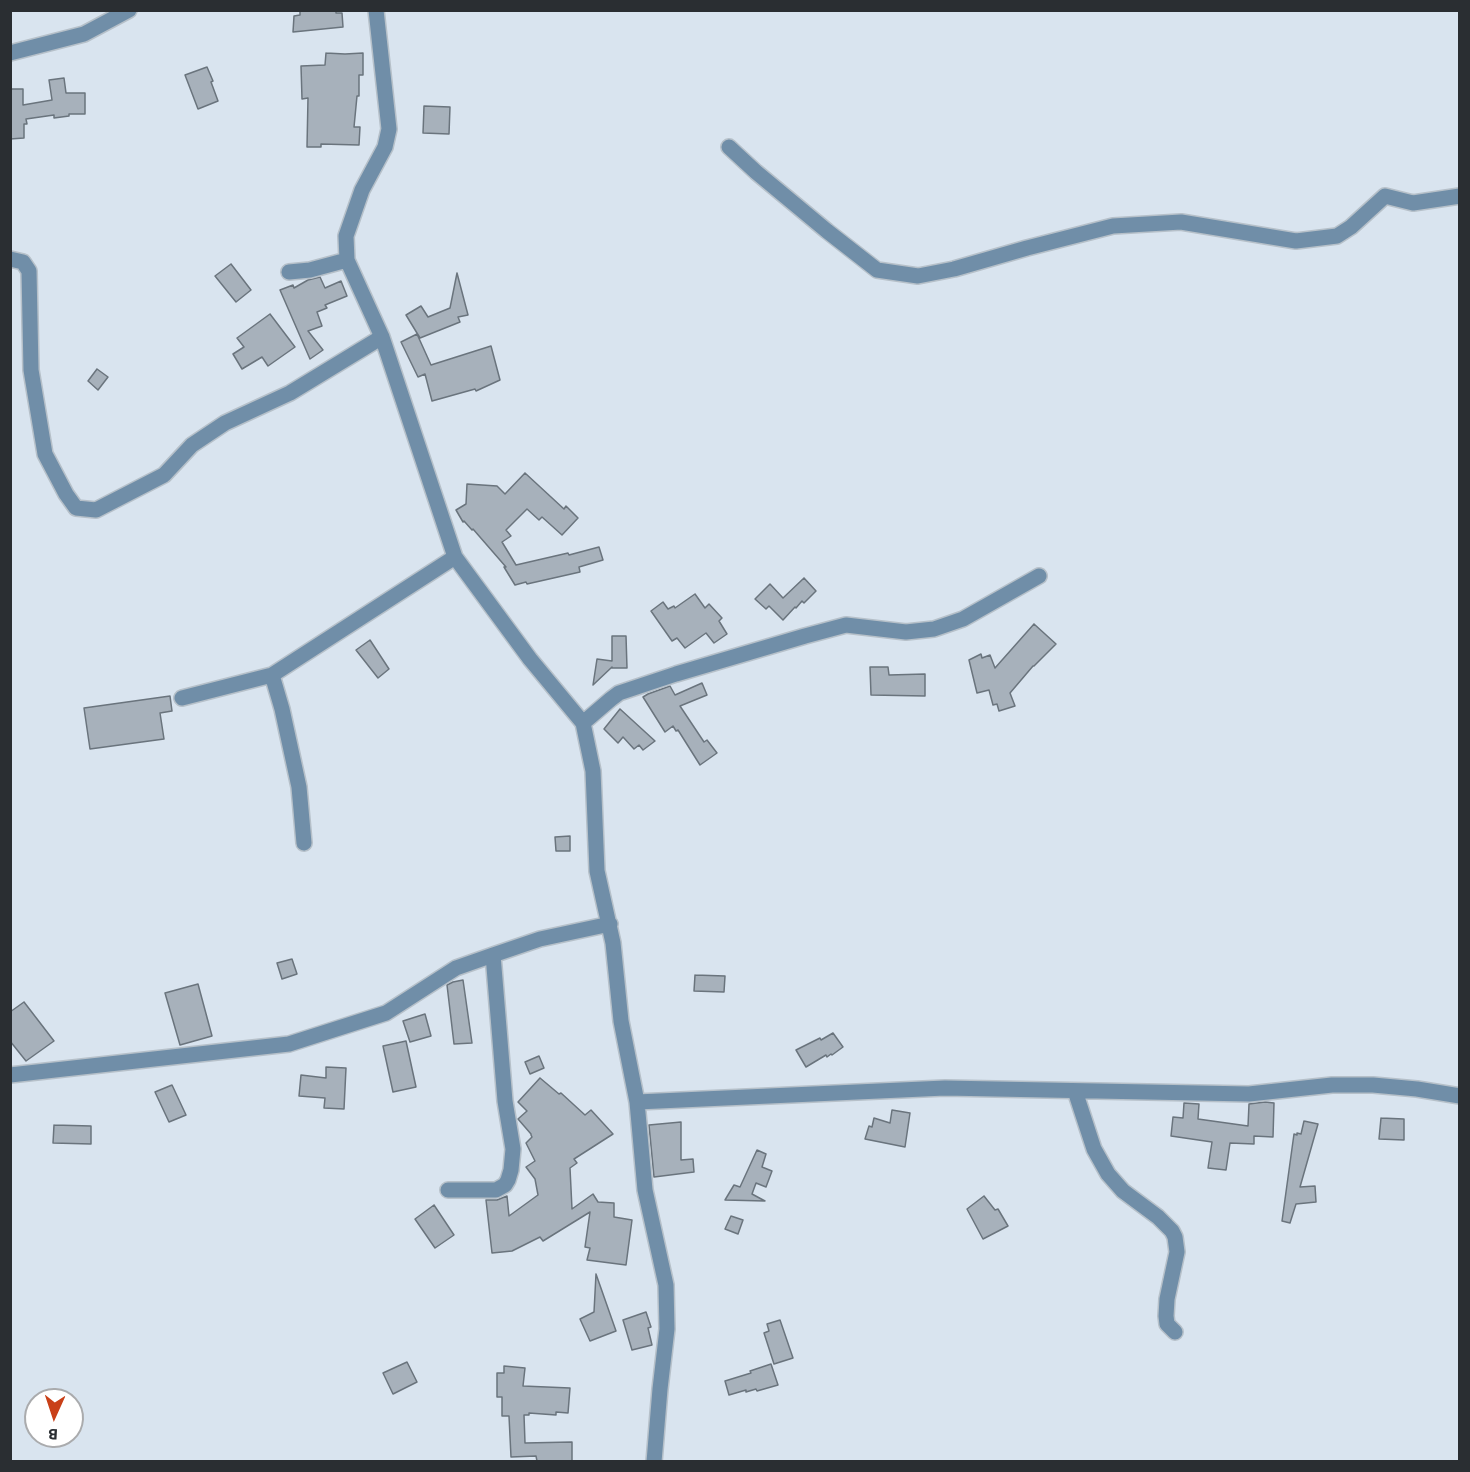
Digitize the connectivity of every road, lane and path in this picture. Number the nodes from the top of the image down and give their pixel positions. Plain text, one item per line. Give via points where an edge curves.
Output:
1 (129, 10) edge
2 (376, 10) edge
3 (10, 53) edge
4 (729, 147) dead end
5 (1460, 196) edge
6 (10, 259) edge
7 (347, 260) junction
8 (289, 272) dead end
9 (382, 337) junction
10 (455, 557) junction
11 (1039, 576) dead end
12 (272, 675) junction
13 (182, 698) dead end
14 (583, 723) junction
15 (304, 843) dead end
16 (610, 924) junction
17 (493, 954) junction
18 (10, 1075) edge
19 (1075, 1091) junction
20 (1460, 1096) edge
21 (637, 1102) junction
22 (448, 1190) dead end
23 (1175, 1332) dead end
24 (654, 1461) edge

1 - 3 street via 84,34
2 - 7 street via 389,129 385,147 362,190 346,236
4 - 5 street via 877,270 918,276 1113,226 1181,222 1296,241 1337,236 1385,196 1413,203
6 - 9 street via 23,262 29,271 32,370 45,454 76,508 96,510 164,475 192,445 225,423 290,393
7 - 8 street
7 - 9 street
9 - 10 street
10 - 12 street
10 - 14 street
11 - 14 street via 963,619 934,629 906,632 846,625 620,693
12 - 13 street
12 - 15 street via 299,787
14 - 16 street via 593,771 597,871
16 - 17 street
16 - 21 street via 621,1021
17 - 18 street via 456,968 386,1013 289,1044
17 - 22 street via 505,1101 513,1149 511,1170 505,1185 496,1190
19 - 20 street via 1249,1094 1372,1085
19 - 21 street via 945,1088
19 - 23 street via 1094,1149 1108,1174 1175,1237 1177,1252 1166,1316 1167,1324
21 - 24 street via 645,1190 666,1285 667,1329

